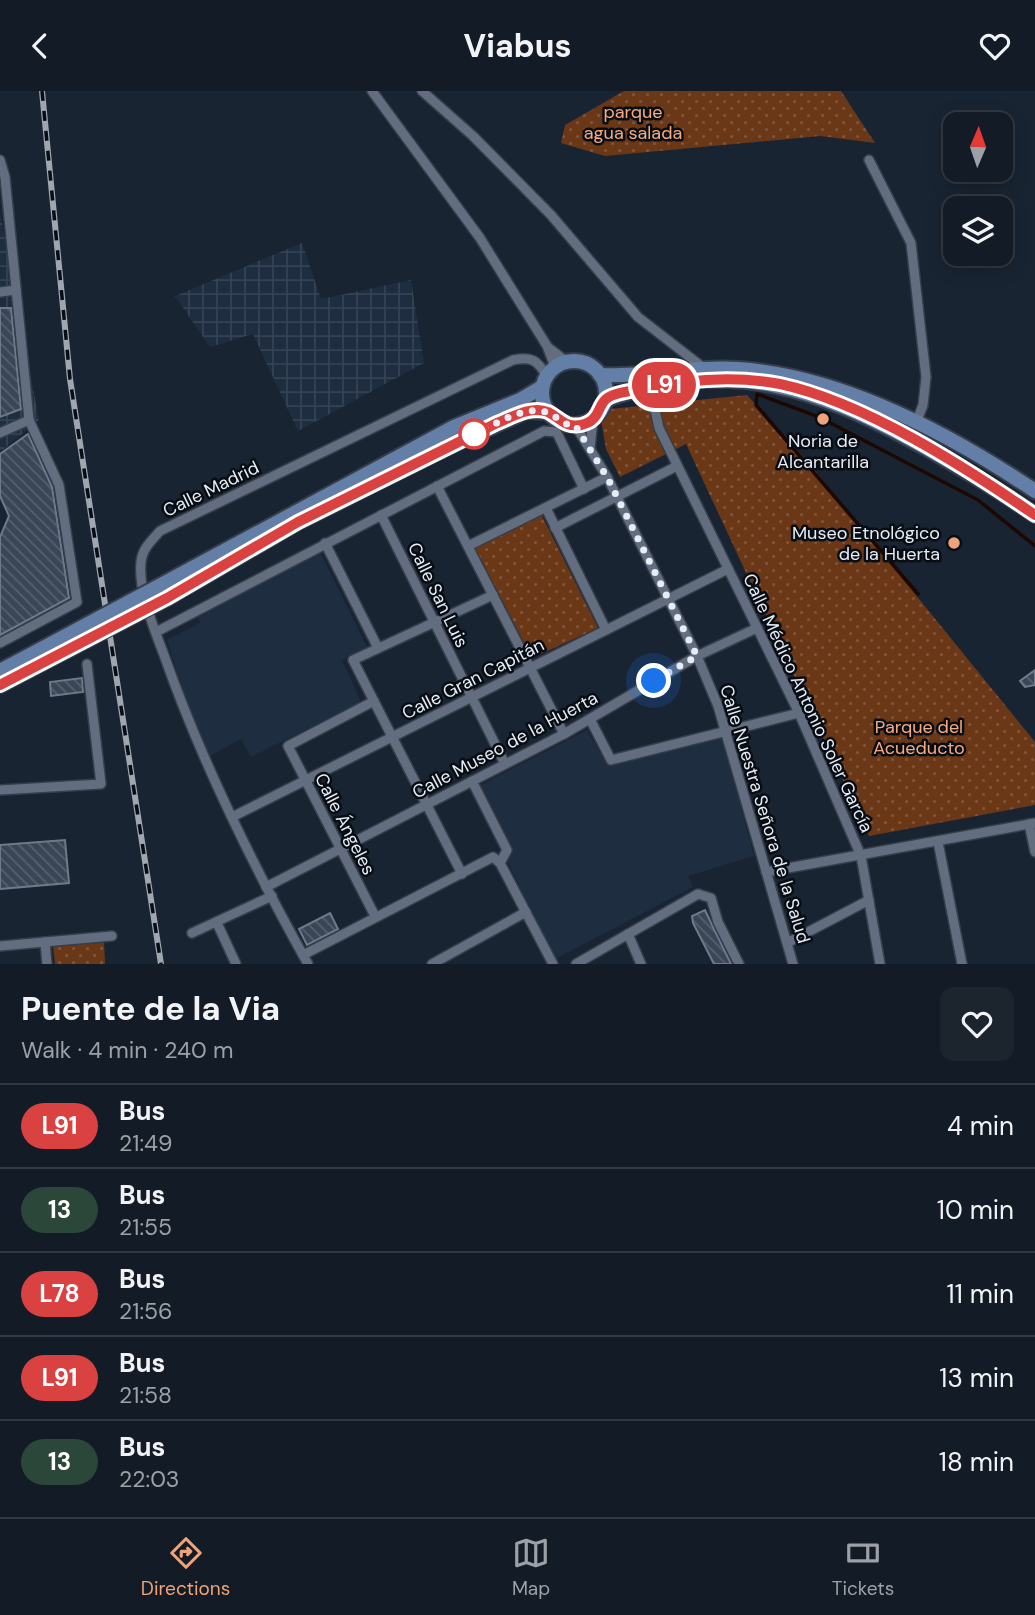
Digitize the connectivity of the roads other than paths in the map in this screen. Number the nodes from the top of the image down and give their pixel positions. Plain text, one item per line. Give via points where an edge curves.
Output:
1 (372, 91) edge
2 (422, 91) edge
3 (0, 160) edge
4 (869, 160) dead end
5 (16, 290) junction
6 (0, 292) edge
7 (705, 369) junction
8 (553, 373) junction
9 (600, 375) junction
10 (650, 387) junction
11 (606, 399) junction
12 (548, 412) junction
13 (29, 419) junction
14 (593, 419) junction
15 (916, 423) junction
16 (575, 425) junction
17 (0, 433) edge
18 (590, 451) junction
19 (677, 466) junction
20 (607, 477) junction
21 (437, 486) junction
22 (584, 489) junction
23 (1035, 491) edge
24 (617, 496) junction
25 (546, 508) junction
26 (381, 515) junction
27 (1035, 515) edge
28 (555, 528) junction
29 (325, 543) junction
30 (468, 546) junction
31 (728, 569) junction
32 (165, 591) junction
33 (493, 594) junction
34 (668, 599) junction
35 (433, 622) junction
36 (757, 628) junction
37 (606, 630) junction
38 (156, 632) junction
39 (0, 643) edge
40 (378, 648) junction
41 (697, 656) junction
42 (87, 663) dead end
43 (21, 667) junction
44 (531, 668) junction
45 (0, 671) edge
46 (0, 685) edge
47 (472, 698) junction
48 (374, 701) junction
49 (799, 713) junction
50 (590, 719) junction
51 (725, 731) junction
52 (565, 734) junction
53 (392, 737) junction
54 (505, 764) junction
55 (306, 781) junction
56 (472, 781) junction
57 (0, 790) edge
58 (427, 804) junction
59 (232, 817) junction
60 (1032, 823) edge
61 (938, 842) junction
62 (340, 848) junction
63 (1035, 852) edge
64 (861, 856) junction
65 (497, 860) junction
66 (766, 872) junction
67 (462, 874) junction
68 (266, 887) junction
69 (272, 897) junction
70 (869, 900) junction
71 (526, 912) junction
72 (375, 916) junction
73 (217, 923) junction
74 (192, 933) dead end
75 (628, 934) junction
76 (112, 936) dead end
77 (45, 942) junction
78 (789, 942) junction
79 (0, 946) edge
80 (303, 954) junction
81 (47, 964) edge
82 (236, 964) edge
83 (308, 964) edge
84 (432, 964) edge
85 (553, 964) edge
86 (576, 964) edge
87 (641, 964) edge
88 (739, 964) edge
89 (793, 964) edge
90 (880, 964) edge
91 (962, 964) edge

1 - 8 street via 480,238 547,346
2 - 7 street via 551,215 638,317
3 - 5 street
4 - 15 street via 911,243 926,377
5 - 6 street
5 - 13 street
7 - 9 main road
7 - 15 main road via 808,380
8 - 9 main road via 591,366
8 - 12 main road via 542,401
8 - 32 main road via 520,400 454,427
8 - 38 street, Calle Madrid via 529,357 513,360 160,531 141,559
9 - 11 main road
10 - 11 main road
10 - 19 street, Calle Médico Antonio Soler García via 659,428
10 - 27 main road via 743,380 812,393 883,424
11 - 14 main road
12 - 16 main road via 557,421
12 - 32 main road via 526,411 454,443
13 - 17 street
13 - 39 street via 59,485 77,602
14 - 16 main road
14 - 18 street
15 - 23 main road via 964,446
16 - 18 street, Calle Nuestra Señora de la Salud
18 - 20 street, Calle Nuestra Señora de la Salud
19 - 24 street
19 - 31 street, Calle Médico Antonio Soler García
20 - 22 street
20 - 24 street, Calle Nuestra Señora de la Salud
21 - 22 street via 550,431 559,436
21 - 26 street
21 - 30 street
22 - 25 street
24 - 28 street
24 - 34 street, Calle Nuestra Señora de la Salud
25 - 28 street
25 - 30 street
26 - 29 street
26 - 35 street, Calle San Luis
28 - 37 street
29 - 38 street
29 - 40 street
30 - 33 street
31 - 34 street, Calle Gran Capitán
31 - 36 street, Calle Médico Antonio Soler García
32 - 43 main road, bridge
33 - 35 street
33 - 44 street
34 - 37 street, Calle Gran Capitán
34 - 41 street, Calle Nuestra Señora de la Salud
35 - 40 street
35 - 47 street, Calle San Luis
36 - 41 street, Calle Museo de la Huerta
36 - 49 street, Calle Médico Antonio Soler García
37 - 44 street, Calle Gran Capitán
38 - 59 street, Calle Madrid via 189,726
40 - 48 street via 353,660
41 - 50 street, Calle Museo de la Huerta
41 - 51 street, Calle Nuestra Señora de la Salud
42 - 57 street via 101,784
43 - 45 main road
43 - 46 main road
44 - 47 street, Calle Gran Capitán
44 - 52 street
47 - 53 street, Calle Gran Capitán
47 - 54 street, Calle San Luis
48 - 53 street
48 - 55 street, Calle Ángeles via 288,746
49 - 51 street
49 - 64 street, Calle Médico Antonio Soler García
50 - 51 street via 611,760
50 - 52 street, Calle Museo de la Huerta
51 - 66 street, Calle Nuestra Señora de la Salud
52 - 54 street, Calle Museo de la Huerta
53 - 55 street, Calle Gran Capitán
53 - 58 street
54 - 56 street, Calle Museo de la Huerta
55 - 59 street, Calle Gran Capitán
55 - 62 street, Calle Ángeles
56 - 58 street, Calle Museo de la Huerta
56 - 65 street via 507,850
58 - 62 street, Calle Museo de la Huerta
58 - 67 street
59 - 68 street, Calle Madrid
60 - 61 street
60 - 63 street
61 - 64 street
61 - 91 street
62 - 68 street, Calle Museo de la Huerta
62 - 72 street, Calle Ángeles
64 - 66 street
64 - 70 street, Calle Médico Antonio Soler García
65 - 67 street
65 - 71 street
66 - 78 street, Calle Nuestra Señora de la Salud
67 - 72 street
68 - 69 street, Calle Madrid
69 - 73 street
69 - 80 street, Calle Madrid
70 - 78 street
70 - 90 street, Calle Médico Antonio Soler García
71 - 84 street
71 - 85 street
72 - 80 street
73 - 74 street
73 - 82 street
75 - 86 street
75 - 87 street
75 - 88 street via 698,894 711,898
76 - 77 street
77 - 79 street
77 - 81 street
78 - 89 street, Calle Nuestra Señora de la Salud
80 - 83 street, Calle Madrid

